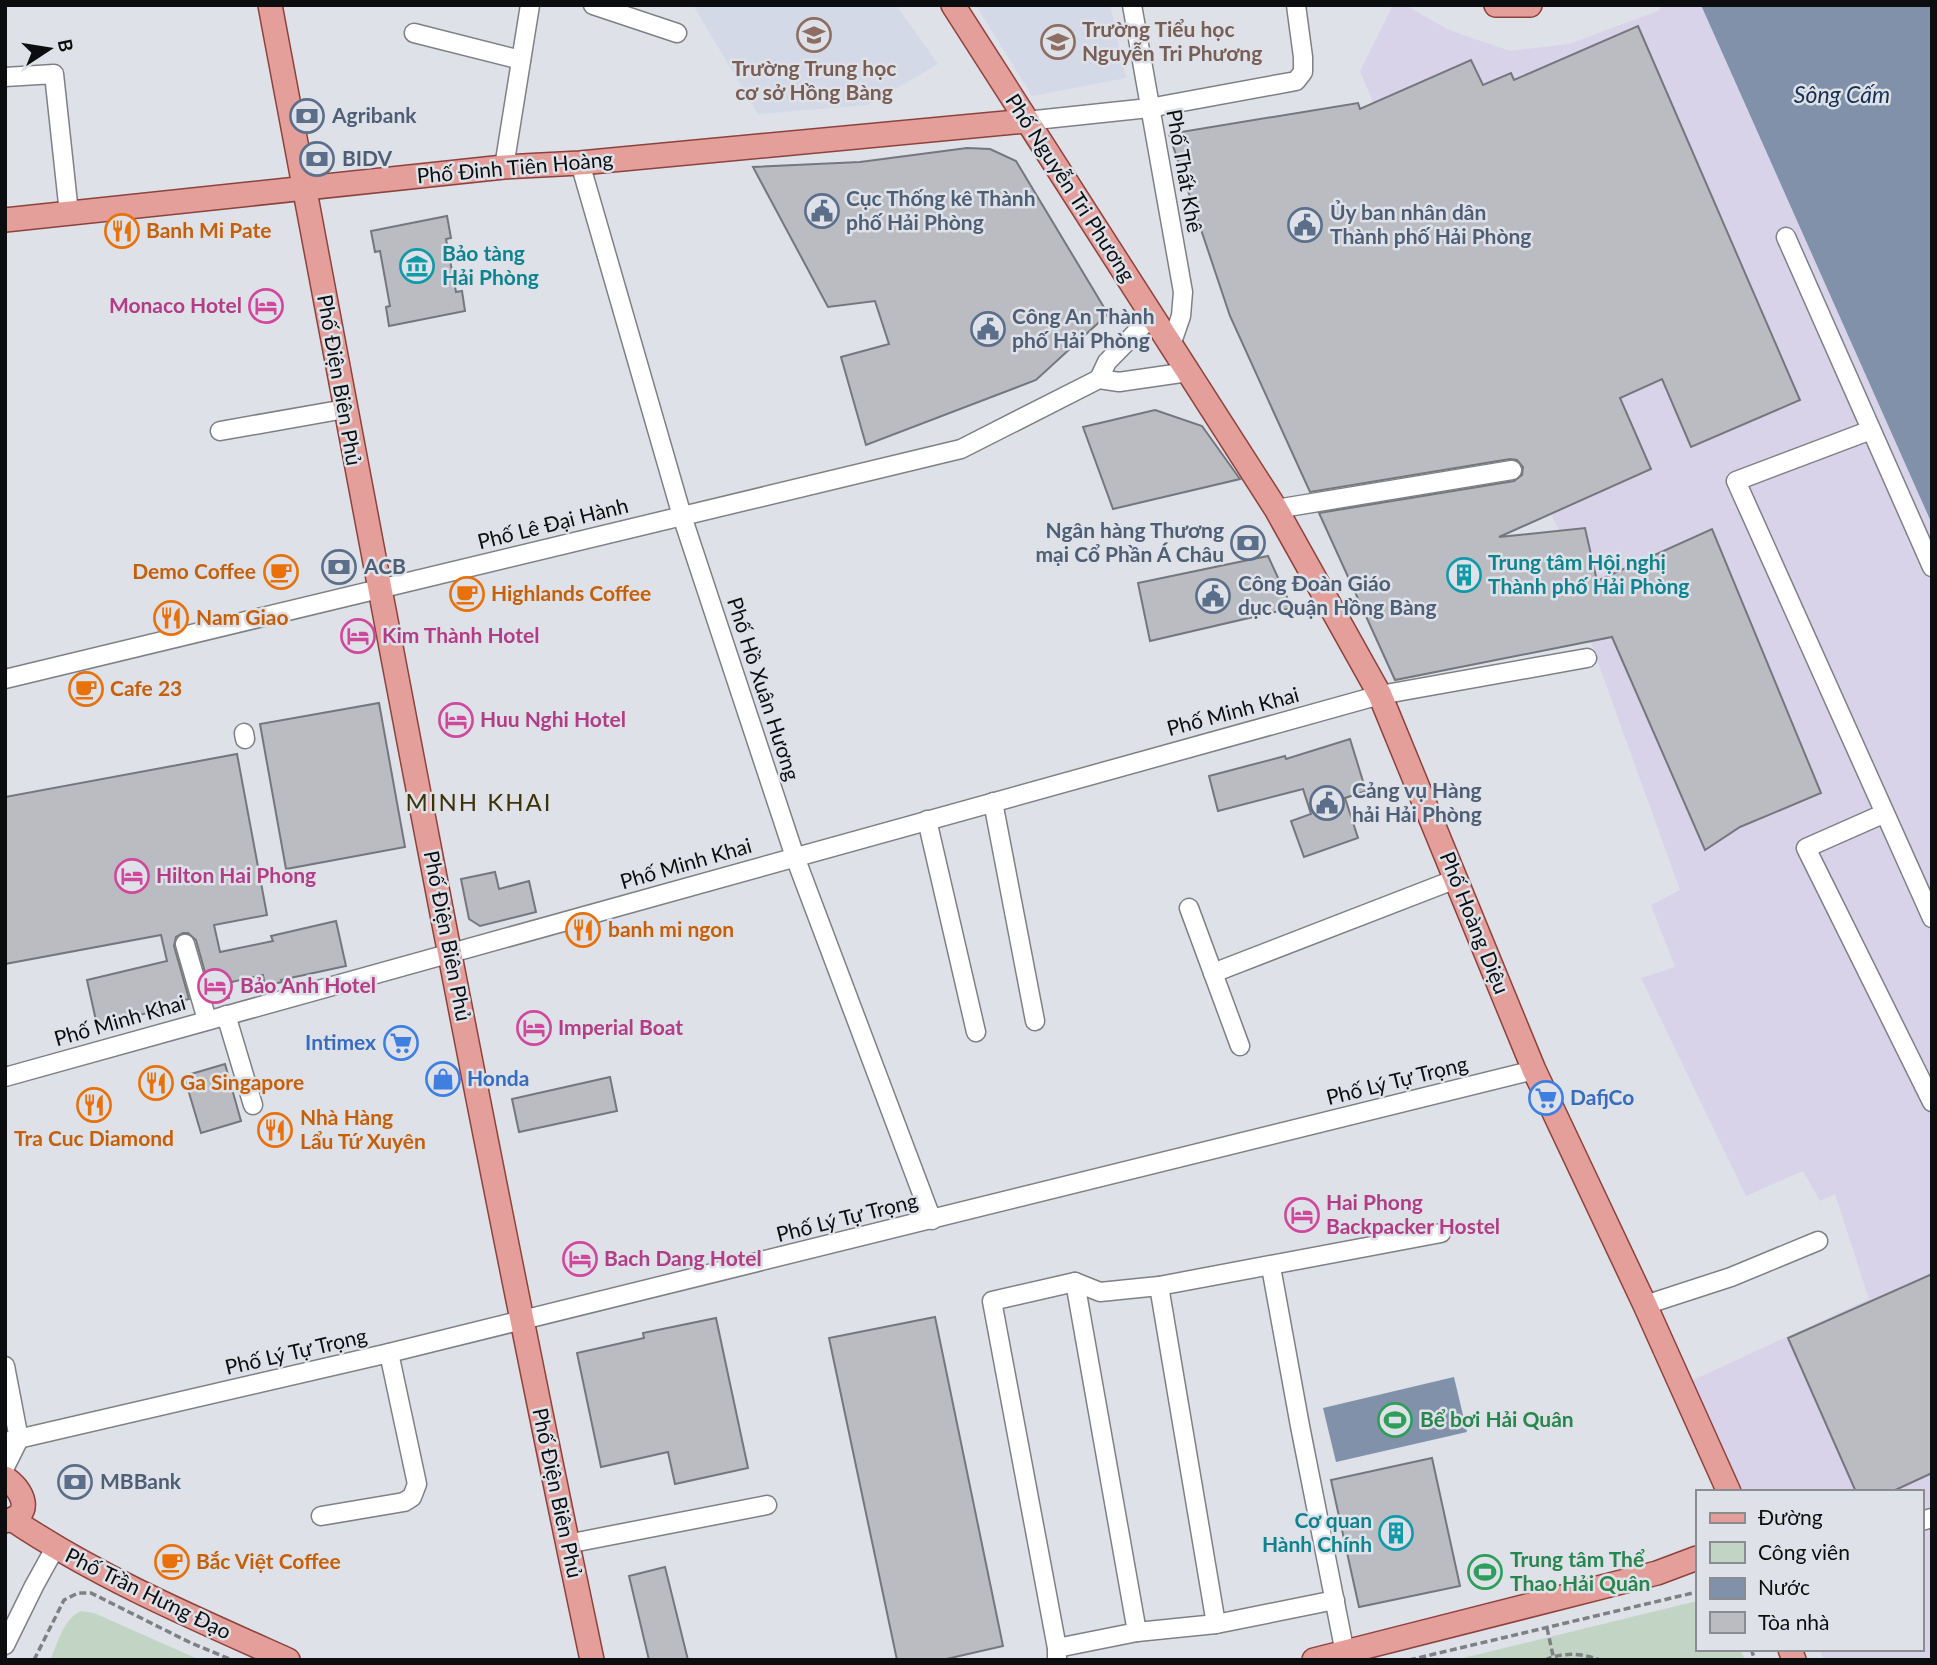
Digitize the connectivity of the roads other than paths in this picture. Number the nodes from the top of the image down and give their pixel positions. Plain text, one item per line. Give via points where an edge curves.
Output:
1 (270, 5) edge
2 (530, 5) edge
3 (593, 5) edge
4 (953, 5) edge
5 (1132, 5) edge
6 (1296, 5) edge
7 (1496, 5) edge
8 (1530, 5) edge
9 (414, 33) dead end
10 (677, 33) dead end
11 (522, 60) junction
12 (5, 77) edge
13 (1149, 108) junction
14 (1026, 121) junction
15 (580, 163) junction
16 (504, 167) junction
17 (304, 189) junction
18 (69, 213) junction
19 (5, 220) edge
20 (1786, 237) dead end
21 (1153, 315) junction
22 (1171, 345) junction
23 (1188, 372) junction
24 (1098, 379) junction
25 (345, 409) junction
26 (1871, 430) junction
27 (220, 431) dead end
28 (1512, 470) dead end
29 (1276, 509) junction
30 (682, 516) junction
31 (1932, 567) edge
32 (378, 589) junction
33 (1587, 658) dead end
34 (5, 679) edge
35 (1380, 695) junction
36 (993, 802) junction
37 (1884, 814) junction
38 (927, 820) junction
39 (795, 857) junction
40 (1456, 879) junction
41 (1189, 908) dead end
42 (1932, 918) edge
43 (185, 944) dead end
44 (450, 953) junction
45 (1213, 973) junction
46 (226, 1015) junction
47 (207, 1020) junction
48 (1035, 1021) dead end
49 (976, 1032) dead end
50 (1240, 1046) dead end
51 (1534, 1070) junction
52 (5, 1076) edge
53 (1932, 1102) edge
54 (253, 1105) dead end
55 (933, 1220) junction
56 (1441, 1233) dead end
57 (1818, 1241) dead end
58 (1271, 1267) junction
59 (1075, 1282) junction
60 (1159, 1286) junction
61 (1645, 1305) junction
62 (521, 1321) junction
63 (389, 1353) junction
64 (5, 1366) edge
65 (12, 1440) edge
66 (5, 1467) edge
67 (5, 1478) edge
68 (1728, 1490) edge
69 (767, 1505) dead end
70 (321, 1516) dead end
71 (9, 1520) edge
72 (568, 1544) junction
73 (55, 1548) junction
74 (1696, 1558) edge
75 (1335, 1600) junction
76 (1216, 1624) junction
77 (1137, 1632) junction
78 (5, 1645) edge
79 (1345, 1653) junction
80 (1057, 1654) edge
81 (288, 1660) edge
82 (592, 1660) edge
83 (1314, 1660) edge

1 - 17 main road, Phố Điện Biên Phủ
2 - 11 street
3 - 10 street
4 - 14 main road, Phố Nguyễn Tri Phương
5 - 13 street, Phố Thất Khê
6 - 13 street via 1303,72 1296,81
7 - 8 main road
9 - 11 street
11 - 16 street
12 - 18 street via 54,74
13 - 14 street
13 - 22 street, Phố Thất Khê via 1183,292
14 - 15 main road, Phố Đinh Tiên Hoàng
14 - 21 main road, Phố Nguyễn Tri Phương
15 - 16 main road, Phố Đinh Tiên Hoàng
15 - 30 street, Phố Hồ Xuân Hương
16 - 17 main road, Phố Đinh Tiên Hoàng
17 - 18 main road, Phố Đinh Tiên Hoàng
17 - 25 main road, Phố Điện Biên Phủ
18 - 19 main road, Phố Đinh Tiên Hoàng
20 - 26 street
21 - 22 main road, Phố Nguyễn Tri Phương
21 - 24 street, Phố Lê Đại Hành via 1107,362
22 - 23 main road, Phố Nguyễn Tri Phương
23 - 24 street, Phố Lê Đại Hành via 1119,382
23 - 29 main road, Phố Hoàng Diệu
24 - 30 street, Phố Lê Đại Hành via 961,449
25 - 27 street
25 - 32 main road, Phố Điện Biên Phủ
26 - 31 street
26 - 37 street via 1736,481
28 - 29 street
29 - 35 main road, Phố Hoàng Diệu
30 - 32 street, Phố Lê Đại Hành
30 - 39 street, Phố Hồ Xuân Hương
32 - 34 street, Phố Lê Đại Hành
32 - 44 main road, Phố Điện Biên Phủ
33 - 35 street, Phố Minh Khai
35 - 36 street, Phố Minh Khai
35 - 40 main road, Phố Hoàng Diệu
36 - 38 street, Phố Minh Khai
36 - 48 street
37 - 42 street
37 - 53 street via 1806,848
38 - 39 street, Phố Minh Khai
38 - 49 street
39 - 44 street, Phố Minh Khai
39 - 55 street, Phố Hồ Xuân Hương
40 - 45 street
40 - 51 main road, Phố Hoàng Diệu
41 - 45 street
43 - 47 street
44 - 46 street, Phố Minh Khai
44 - 62 main road, Phố Điện Biên Phủ
45 - 50 street
46 - 47 street, Phố Minh Khai
46 - 54 street
47 - 52 street, Phố Minh Khai
51 - 55 street, Phố Lý Tự Trọng
51 - 61 main road, Phố Hoàng Diệu
55 - 62 street, Phố Lý Tự Trọng
56 - 58 street
57 - 61 street via 1731,1277
58 - 60 street
58 - 75 street
59 - 60 street via 1100,1292
59 - 77 street
59 - 80 street via 992,1301
60 - 76 street
61 - 68 main road, Phố Hoàng Diệu
62 - 63 street, Phố Lý Tự Trọng
62 - 72 main road, Phố Điện Biên Phủ
63 - 65 street, Phố Lý Tự Trọng
63 - 70 street via 417,1484 412,1497
64 - 65 street
65 - 66 street
67 - 71 main road via 17,1487 23,1501 21,1512
69 - 72 street
71 - 73 main road, Phố Trần Hưng Đạo
72 - 82 main road, Phố Điện Biên Phủ
73 - 78 street
73 - 81 main road, Phố Trần Hưng Đạo
74 - 79 main road via 1657,1573
75 - 76 street
75 - 79 street
76 - 77 street
77 - 80 street
79 - 83 main road

